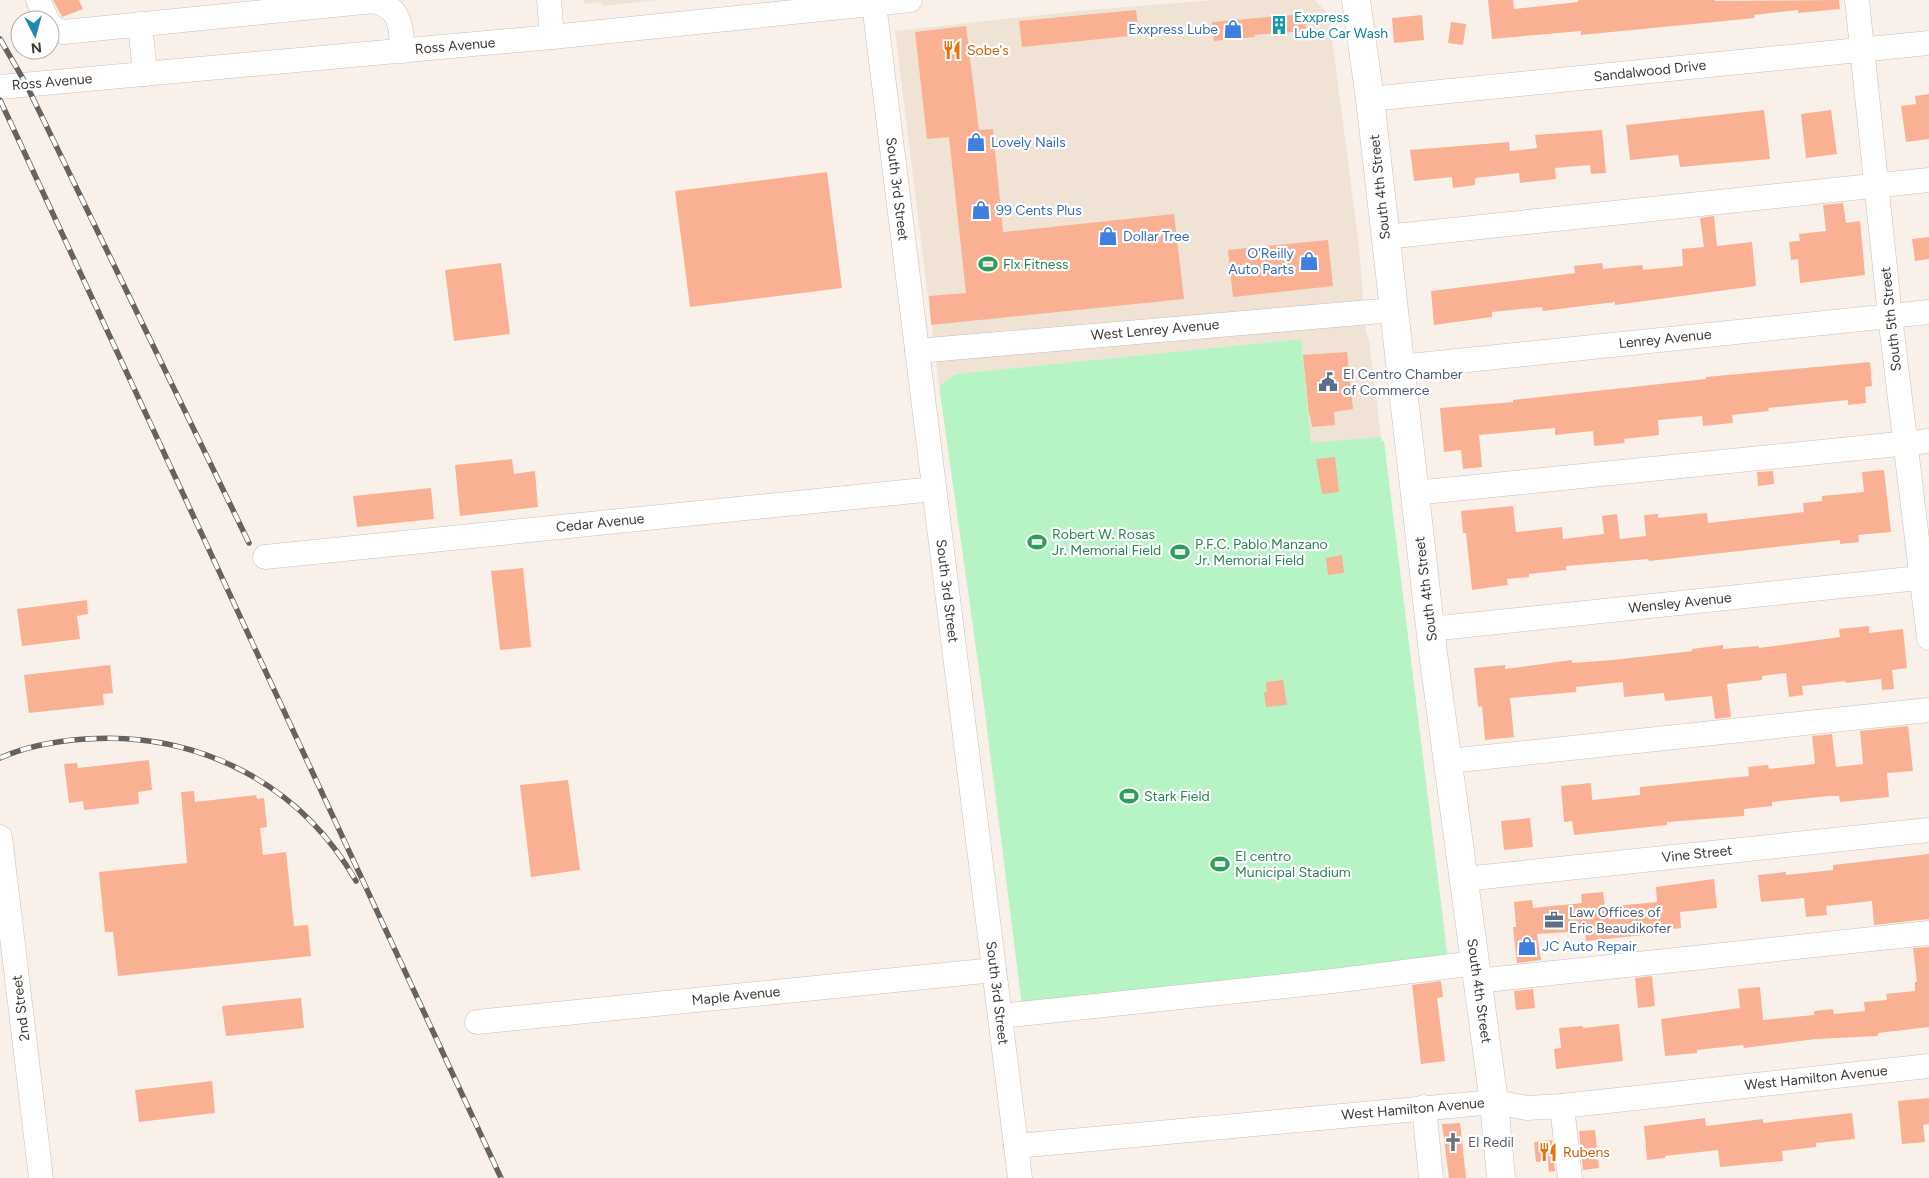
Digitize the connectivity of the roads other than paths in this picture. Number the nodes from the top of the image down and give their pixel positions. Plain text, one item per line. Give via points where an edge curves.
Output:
1 (549, 0) edge
2 (910, 0) edge
3 (1356, 0) edge
4 (1857, 0) edge
5 (874, 4) junction
6 (140, 24) junction
7 (60, 31) edge
8 (552, 37) junction
9 (1929, 43) edge
10 (1862, 50) junction
11 (403, 51) junction
12 (145, 74) junction
13 (0, 87) edge
14 (1370, 99) junction
15 (1929, 180) edge
16 (1877, 186) junction
17 (1385, 237) junction
18 (1393, 310) junction
19 (1929, 312) edge
20 (1890, 316) junction
21 (917, 351) junction
22 (1400, 367) junction
23 (1929, 441) edge
24 (1905, 443) junction
25 (934, 489) junction
26 (1414, 493) junction
27 (265, 557) dead end
28 (1925, 577) edge
29 (1430, 629) junction
30 (1929, 638) edge
31 (1929, 710) edge
32 (1449, 761) junction
33 (1929, 830) edge
34 (0, 838) edge
35 (1464, 879) junction
36 (1929, 933) edge
37 (994, 970) junction
38 (1476, 972) junction
39 (1000, 1016) junction
40 (477, 1022) dead end
41 (1929, 1066) edge
42 (1494, 1102) junction
43 (1562, 1106) junction
44 (1424, 1107) junction
45 (1016, 1146) junction
46 (42, 1178) edge
47 (1020, 1178) edge
48 (1431, 1178) edge
49 (1502, 1178) edge
50 (1570, 1178) edge

1 - 8 street
2 - 5 street, Ross Avenue
3 - 14 main road, South 4th Street
4 - 10 street, South 5th Street
5 - 8 street, Ross Avenue
5 - 21 street, South 3rd Street
6 - 7 street
6 - 11 street via 374,1 391,8 398,16
6 - 12 street
8 - 11 street, Ross Avenue
9 - 10 street, Sandalwood Drive
10 - 14 street, Sandalwood Drive
10 - 16 street, South 5th Street
11 - 12 street, Ross Avenue
12 - 13 street, Ross Avenue
14 - 17 main road, South 4th Street
15 - 16 street
16 - 17 street
16 - 20 street, South 5th Street
17 - 18 main road, South 4th Street
18 - 21 street, West Lenrey Avenue
18 - 22 main road, South 4th Street
19 - 20 street, Lenrey Avenue
20 - 22 street, Lenrey Avenue
20 - 24 street, South 5th Street
21 - 25 street, South 3rd Street
22 - 26 main road, South 4th Street
23 - 24 street
24 - 26 street
24 - 28 street, South 5th Street
25 - 27 street, Cedar Avenue
25 - 37 street, South 3rd Street
26 - 29 main road, South 4th Street
28 - 29 street, Wensley Avenue
28 - 30 street, South 5th Street
29 - 32 main road, South 4th Street
31 - 32 street
32 - 35 main road, South 4th Street
33 - 35 street, Vine Street
34 - 46 street, 2nd Street
35 - 38 main road, South 4th Street
36 - 38 street
37 - 39 street, South 3rd Street
37 - 40 street, Maple Avenue
38 - 39 street via 1324,982
38 - 42 main road, South 4th Street
39 - 45 street, South 3rd Street
41 - 43 street, West Hamilton Avenue
42 - 43 street, West Hamilton Avenue via 1527,1108
42 - 44 street, West Hamilton Avenue
42 - 49 main road, South 4th Street
43 - 50 street
44 - 45 street, West Hamilton Avenue
44 - 48 street
45 - 47 street, South 3rd Street

